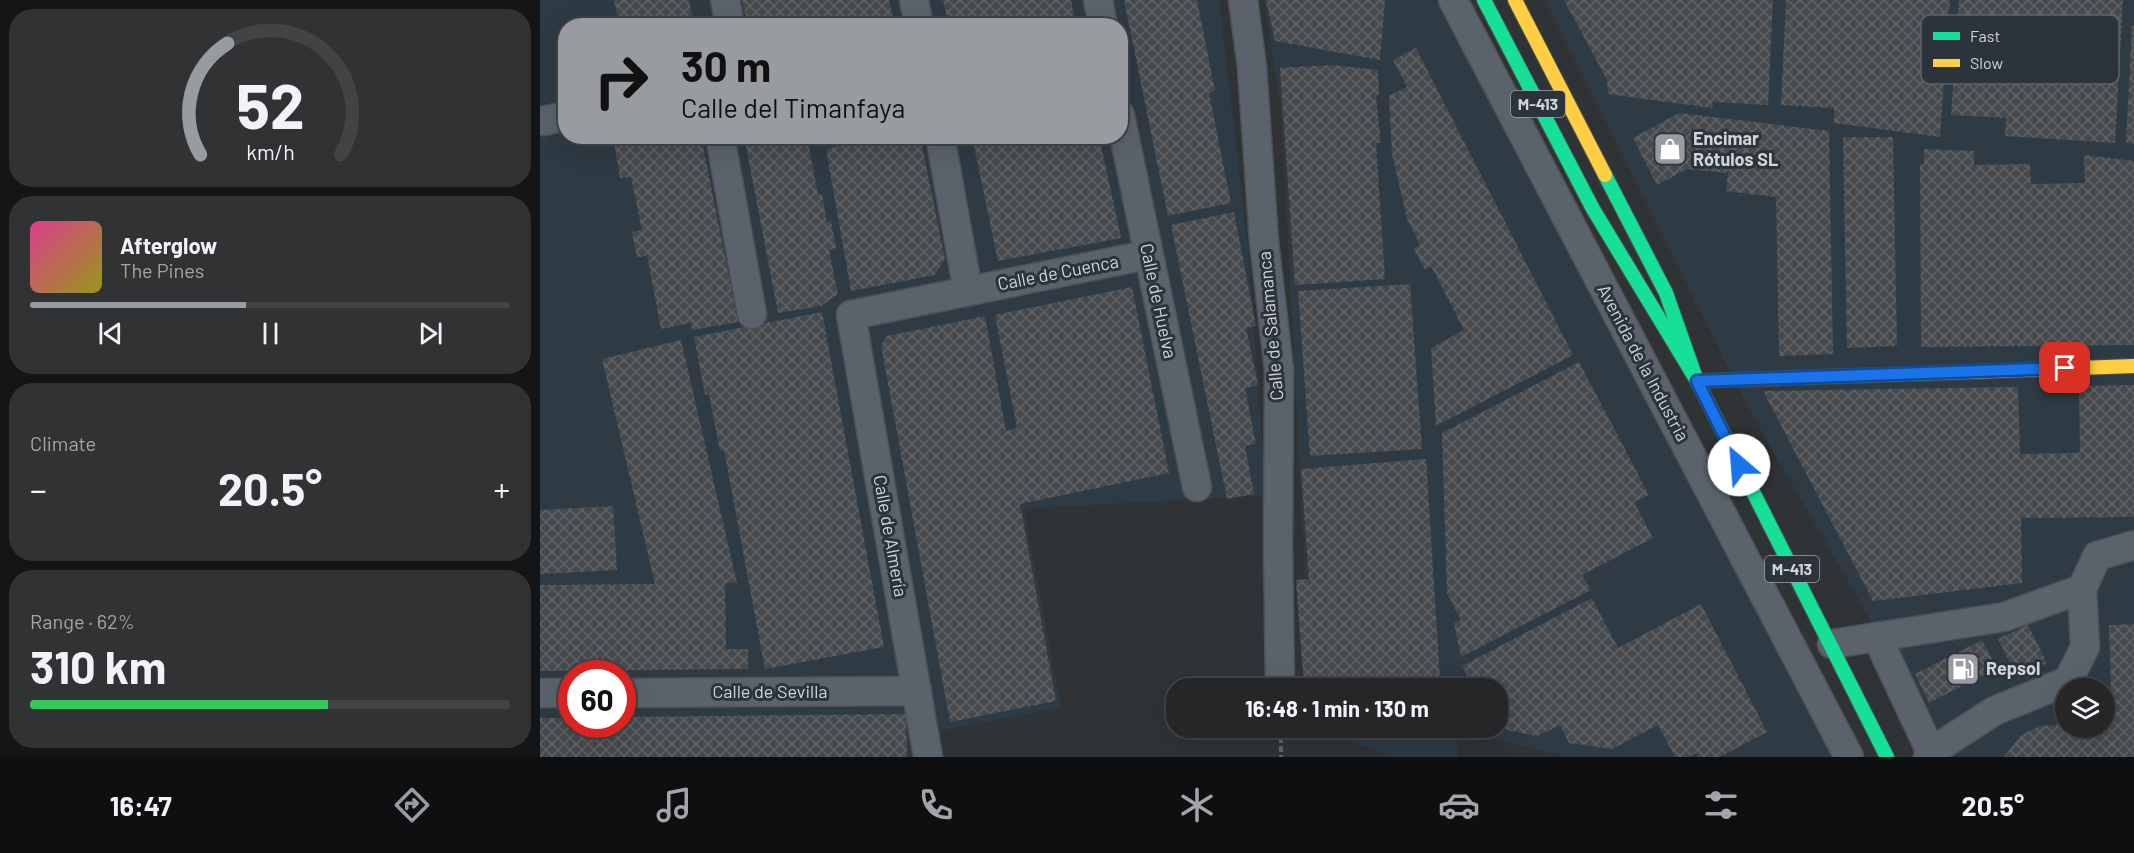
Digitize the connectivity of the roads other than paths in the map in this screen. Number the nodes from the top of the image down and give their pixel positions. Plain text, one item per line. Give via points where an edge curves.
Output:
1 (725, 0) edge
2 (914, 0) edge
3 (1098, 0) edge
4 (1243, 0) edge
5 (1453, 0) edge
6 (1484, 0) edge
7 (1515, 0) edge
8 (728, 18) edge
9 (917, 18) edge
10 (1101, 18) edge
11 (721, 144) edge
12 (941, 144) edge
13 (1126, 144) edge
14 (1593, 209) junction
15 (1147, 255) junction
16 (968, 291) junction
17 (1636, 309) dead end
18 (752, 314) dead end
19 (851, 315) joint
20 (2134, 366) edge
21 (1697, 381) junction
22 (1197, 487) dead end
23 (2134, 545) edge
24 (2082, 589) junction
25 (1877, 637) junction
26 (1832, 644) junction
27 (1280, 678) edge
28 (917, 691) junction
29 (540, 693) edge
30 (558, 693) edge
31 (636, 693) edge
32 (1929, 755) edge
33 (928, 757) edge
34 (1849, 757) edge
35 (1887, 757) edge

1 - 8 street
2 - 9 street
3 - 10 street
4 - 27 street, Calle de Salamanca via 1279,370
5 - 34 street, Avenida de la Industria
6 - 14 main road, Avenida de la Industria / M-413
7 - 21 main road, Avenida de la Industria via 1666,293
11 - 18 street
12 - 16 street
13 - 15 street, Calle de Huelva
14 - 17 main road, Avenida de la Industria / M-413
14 - 21 main road, Avenida de la Industria / M-413
15 - 16 street, Calle de Cuenca
15 - 22 street, Calle de Huelva
16 - 19 street, Calle de Cuenca
19 - 28 street, Calle de Almería
20 - 21 main road
21 - 26 main road, Avenida de la Industria / M-413
23 - 24 street via 2097,556
24 - 25 street via 2004,617
24 - 32 street via 2085,647 2068,681 1994,711
25 - 26 street
25 - 32 street
26 - 35 main road, Avenida de la Industria / M-413
28 - 31 street, Calle de Sevilla
28 - 33 street, Calle de Almería
29 - 30 street

